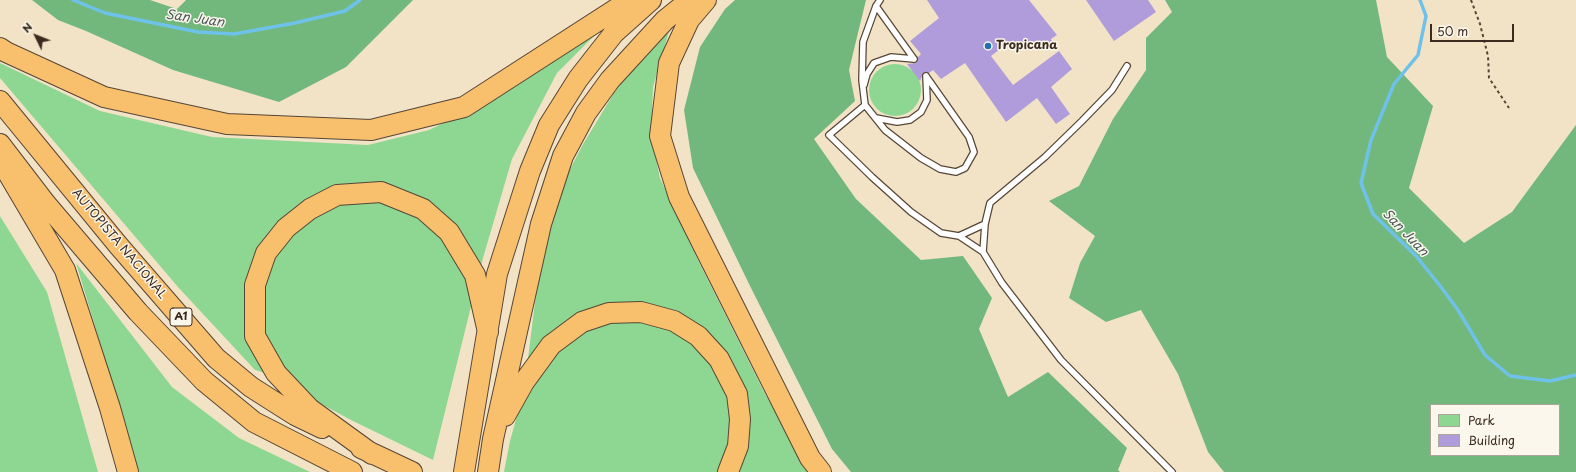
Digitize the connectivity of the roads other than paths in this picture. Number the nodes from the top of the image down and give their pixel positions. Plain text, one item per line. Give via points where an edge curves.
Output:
1 (630, 0) edge
2 (652, 0) edge
3 (690, 0) edge
4 (706, 0) edge
5 (880, 0) edge
6 (876, 6) junction
7 (0, 48) edge
8 (1127, 66) dead end
9 (863, 89) junction
10 (0, 101) edge
11 (865, 105) junction
12 (876, 118) junction
13 (0, 144) edge
14 (0, 160) edge
15 (985, 224) junction
16 (959, 236) junction
17 (983, 252) junction
18 (488, 332) junction
19 (493, 439) junction
20 (372, 454) junction
21 (128, 472) edge
22 (352, 472) edge
23 (412, 472) edge
24 (464, 472) edge
25 (488, 472) edge
26 (728, 472) edge
27 (821, 472) edge
28 (1172, 472) edge

1 - 7 highway via 464,107 370,130 227,124 104,97
2 - 18 highway via 614,33 578,79 549,125 530,171 497,274
3 - 19 highway via 664,20 610,80 586,113 563,156 541,224
4 - 27 highway via 689,20 669,63 660,136 679,197 810,458
5 - 6 lane
6 - 9 lane via 862,42
6 - 9 lane via 914,59 891,57 874,63 867,74
8 - 15 lane via 1112,90 1082,121 1045,157 990,203
9 - 11 lane
10 - 20 highway, AUTOPISTA NACIONAL / A1 via 118,245 216,358 251,387 295,415
11 - 12 lane
11 - 16 lane via 829,135 911,212 941,233
12 - 12 lane via 891,135 920,158 940,169 956,172 965,168 974,152 969,137 926,76 927,100 921,112 910,120 897,122
13 - 22 highway, A1 via 46,204 138,312 204,381 254,422
14 - 21 highway via 65,270
15 - 16 lane
15 - 17 lane
16 - 17 lane
17 - 28 lane via 1002,283 1061,360
18 - 20 highway via 475,275 450,232 423,210 381,192 337,195 310,209 286,228 266,253 255,285 255,336 276,373 310,409
18 - 24 highway
19 - 25 highway
19 - 26 highway via 524,382 551,345 582,322 609,313 641,312 674,320 698,336 720,359 737,394 740,419 738,446
20 - 23 highway, AUTOPISTA NACIONAL / A1

